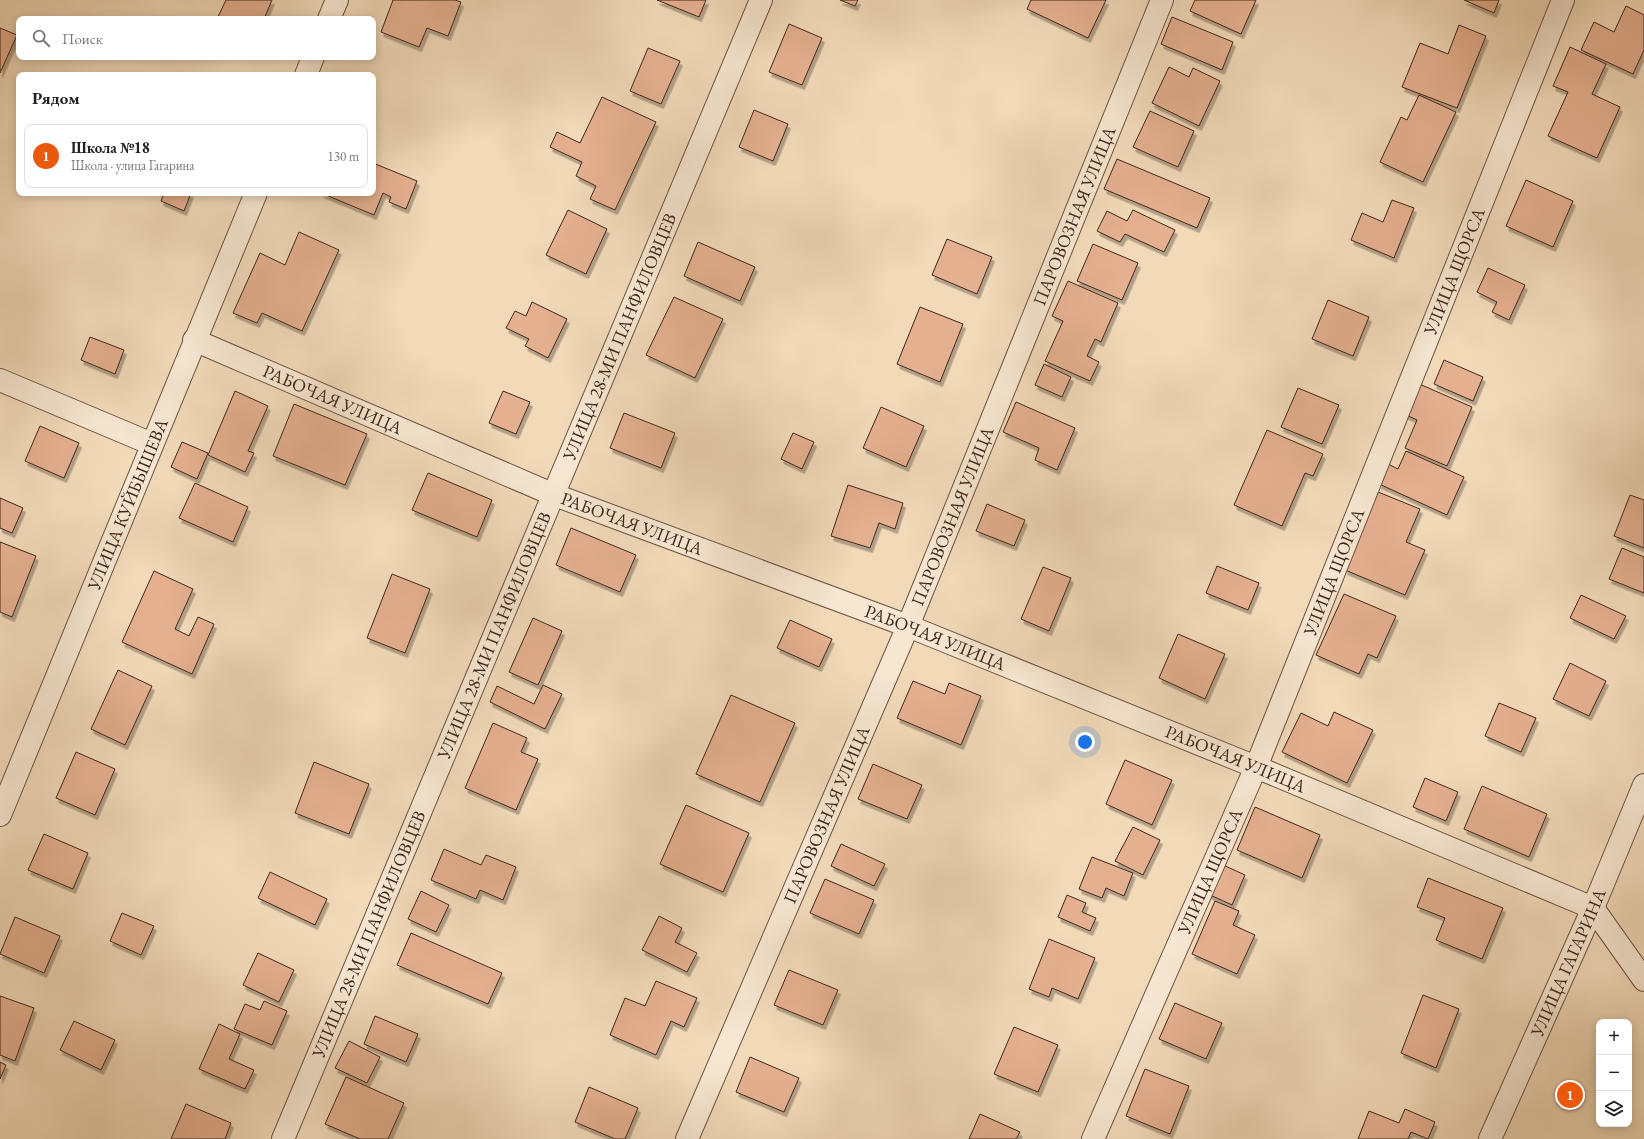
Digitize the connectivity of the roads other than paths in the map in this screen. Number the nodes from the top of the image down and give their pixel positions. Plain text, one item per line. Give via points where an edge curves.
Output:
1 (337, 0) edge
2 (761, 0) edge
3 (1162, 0) edge
4 (1563, 0) edge
5 (330, 16) edge
6 (312, 60) edge
7 (307, 72) edge
8 (255, 196) edge
9 (194, 340) junction
10 (0, 380) edge
11 (152, 444) junction
12 (552, 494) junction
13 (908, 626) junction
14 (1256, 767) junction
15 (1644, 785) edge
16 (0, 815) edge
17 (1593, 908) junction
18 (1644, 980) edge
19 (283, 1139) edge
20 (687, 1139) edge
21 (1093, 1139) edge
22 (1490, 1139) edge

1 - 5 street
2 - 12 street, УЛИЦА 28-МИ ПАНФИЛОВЦЕВ
3 - 13 street, ПАРОВОЗНАЯ УЛИЦА
4 - 14 street, УЛИЦА ЩОРСА
6 - 7 street
8 - 9 street, УЛИЦА КУЙБЫШЕВА
9 - 11 street, УЛИЦА КУЙБЫШЕВА
9 - 12 street, РАБОЧАЯ УЛИЦА
10 - 11 street
11 - 16 street, УЛИЦА КУЙБЫШЕВА
12 - 13 street, РАБОЧАЯ УЛИЦА
12 - 19 street, УЛИЦА 28-МИ ПАНФИЛОВЦЕВ
13 - 14 street, РАБОЧАЯ УЛИЦА
13 - 20 street, ПАРОВОЗНАЯ УЛИЦА
14 - 17 street, РАБОЧАЯ УЛИЦА
14 - 21 street, УЛИЦА ЩОРСА
15 - 17 street, УЛИЦА ГАГАРИНА
17 - 18 street
17 - 22 street, УЛИЦА ГАГАРИНА

